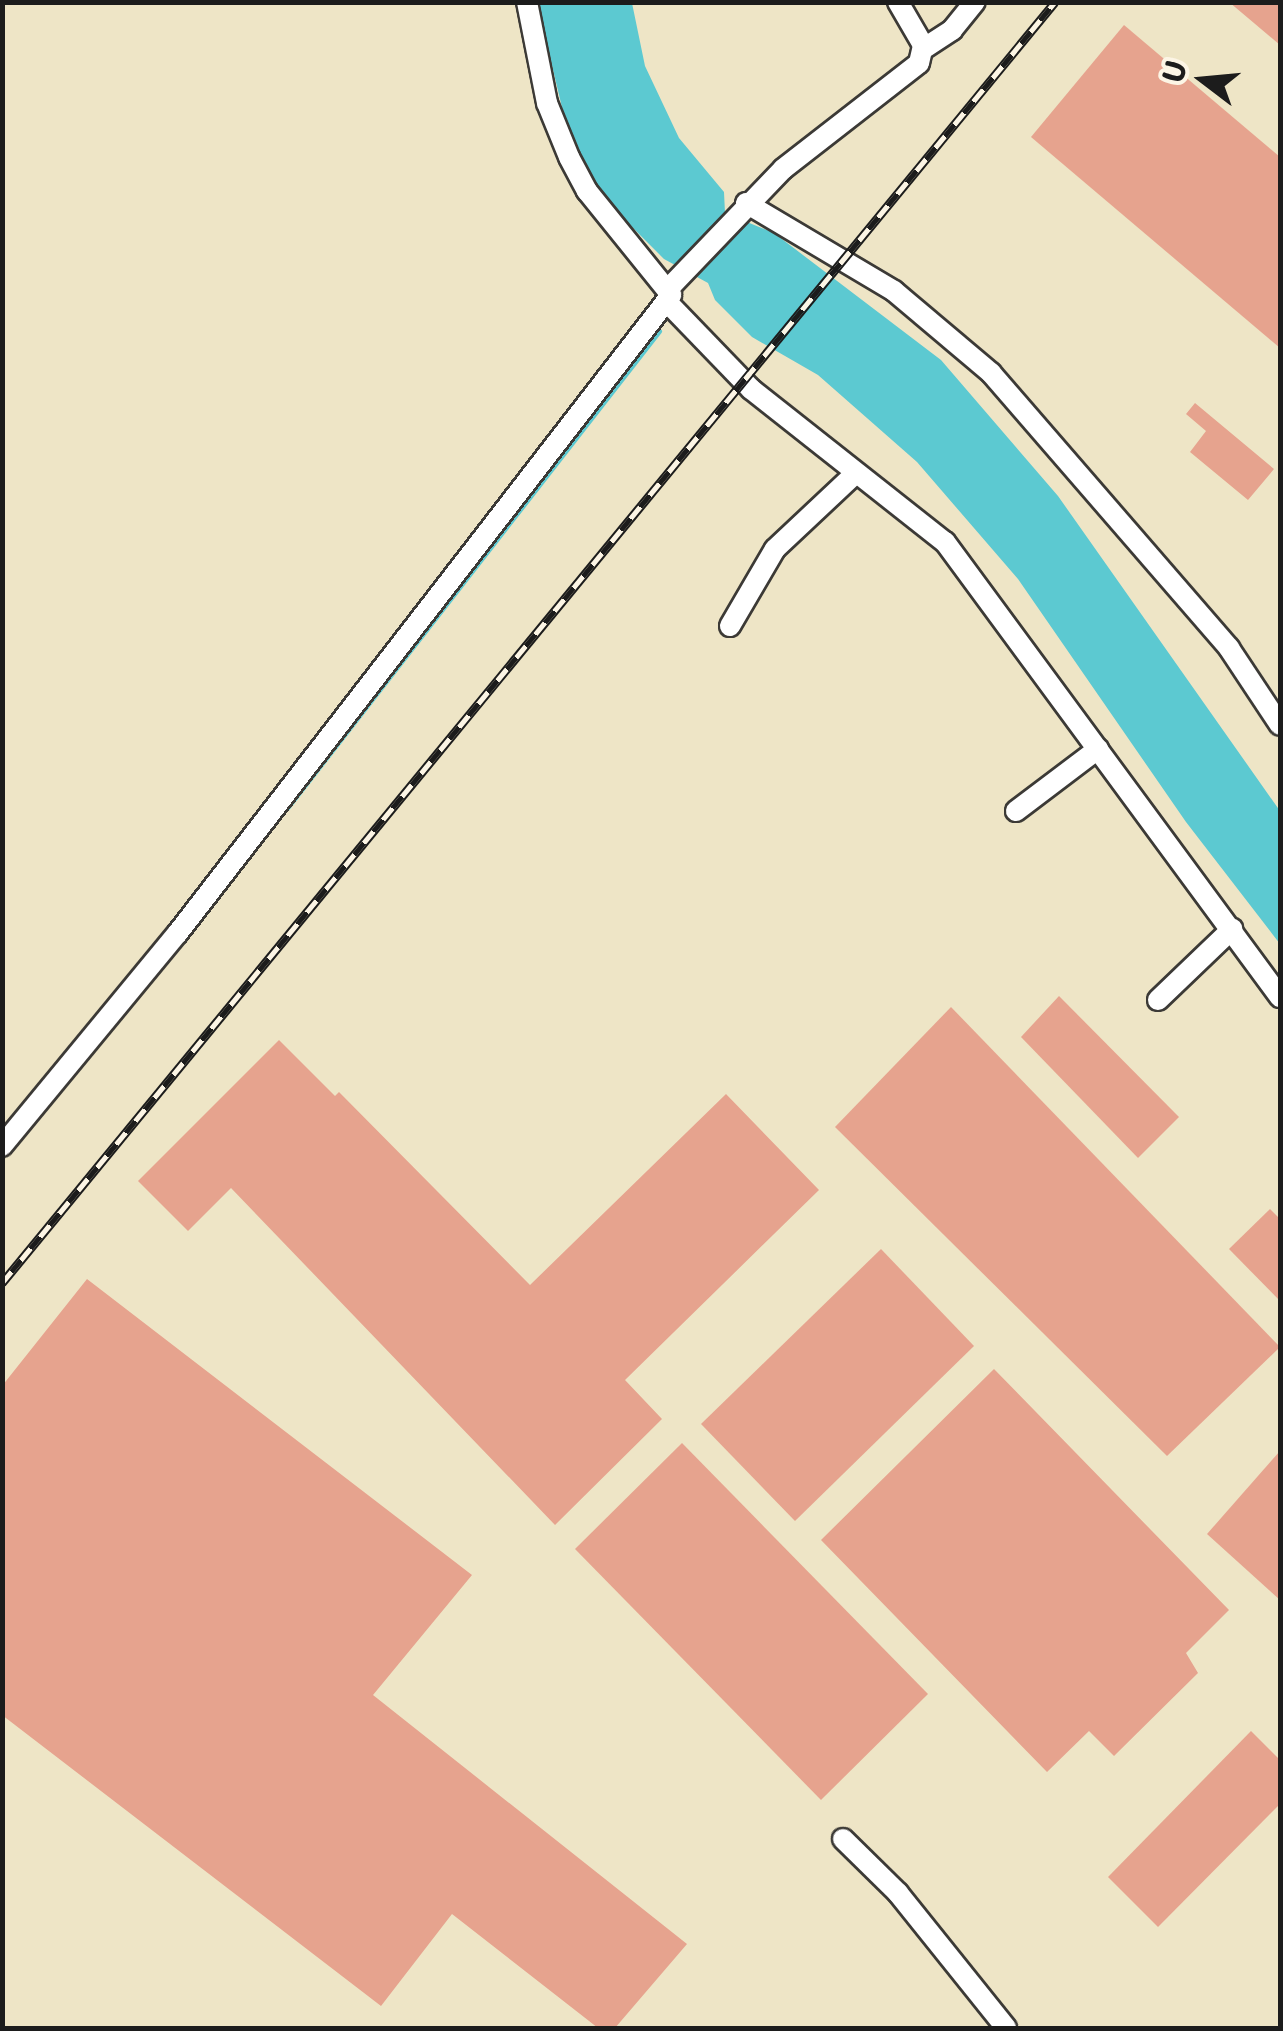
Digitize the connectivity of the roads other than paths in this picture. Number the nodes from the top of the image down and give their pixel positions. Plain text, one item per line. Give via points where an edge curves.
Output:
1 (527, 2) edge
2 (898, 2) edge
3 (975, 2) edge
4 (923, 49) junction
5 (742, 208) junction
6 (668, 295) junction
7 (856, 473) junction
8 (730, 626) dead end
9 (1280, 725) edge
10 (1098, 749) junction
11 (1016, 811) dead end
12 (1232, 929) junction
13 (1280, 997) edge
14 (1158, 1000) dead end
15 (2, 1146) edge
16 (843, 1839) dead end
17 (1006, 2028) edge

1 - 6 street via 547,104 569,157
2 - 4 street
3 - 4 street via 952,30
4 - 5 street via 919,63
5 - 6 street
5 - 9 street via 894,290 991,373 1230,648
6 - 7 street via 744,382
6 - 15 street via 177,934
7 - 8 street via 775,549
7 - 10 street via 945,542
10 - 11 street
10 - 12 street
12 - 13 street
12 - 14 street
16 - 17 street via 898,1893

